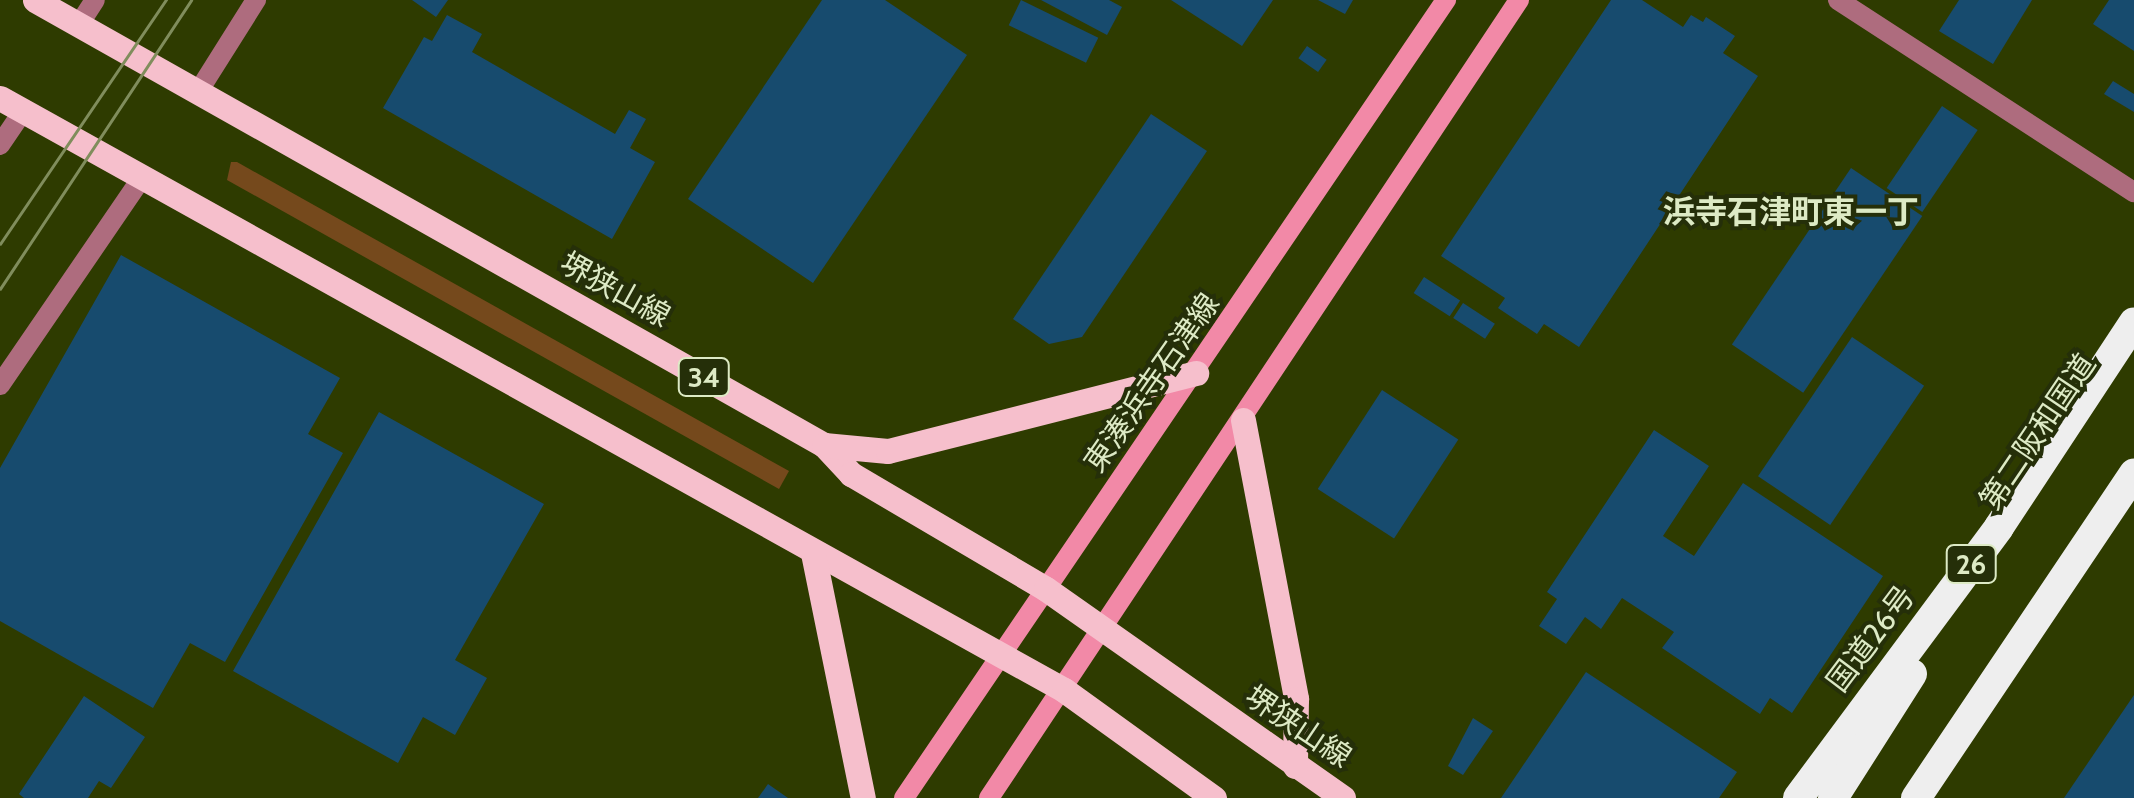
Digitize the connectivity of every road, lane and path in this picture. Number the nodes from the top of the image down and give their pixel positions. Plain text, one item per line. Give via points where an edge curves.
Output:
1 (35, 0) edge
2 (95, 0) edge
3 (256, 0) edge
4 (1446, 0) edge
5 (1519, 0) edge
6 (1838, 0) edge
7 (80, 23) junction
8 (198, 92) junction
9 (11, 104) edge
10 (0, 145) edge
11 (142, 179) junction
12 (2134, 192) edge
13 (2134, 322) edge
14 (2134, 354) edge
15 (1196, 373) junction
16 (0, 384) edge
17 (1243, 420) junction
18 (824, 445) junction
19 (2134, 472) edge
20 (2134, 504) edge
21 (814, 553) junction
22 (1046, 589) junction
23 (1098, 628) junction
24 (998, 654) junction
25 (1064, 690) junction
26 (1295, 766) junction
27 (863, 798) edge
28 (904, 798) edge
29 (989, 798) edge
30 (1214, 798) edge
31 (1343, 798) edge
32 (1798, 798) edge
33 (1833, 798) edge
34 (1916, 798) edge
35 (1935, 798) edge

1 - 7 main road, 堺狭山線 / 34
2 - 7 street
3 - 8 street
4 - 15 street, 東湊浜寺石津線
5 - 17 street
6 - 12 street
7 - 8 main road, 堺狭山線 / 34
8 - 18 main road, 堺狭山線 / 34
9 - 10 street
9 - 11 main road
11 - 16 street
11 - 21 main road
13 - 32 highway, 国道26号 / 26 via 1999,527
14 - 33 highway, 第二阪和国道 / 26
15 - 18 main road via 888,451
15 - 22 street, 東湊浜寺石津線
17 - 23 street
17 - 26 main road via 1296,699
18 - 22 main road, 堺狭山線 / 34 via 851,474
19 - 34 highway
20 - 35 highway
21 - 24 main road
21 - 27 main road
22 - 23 main road, 堺狭山線 / 34
22 - 24 street, 東湊浜寺石津線
23 - 25 street
23 - 26 main road, 堺狭山線 / 34
24 - 25 main road
24 - 28 street, 東湊浜寺石津線
25 - 29 street
25 - 30 main road
26 - 31 main road, 堺狭山線 / 34

